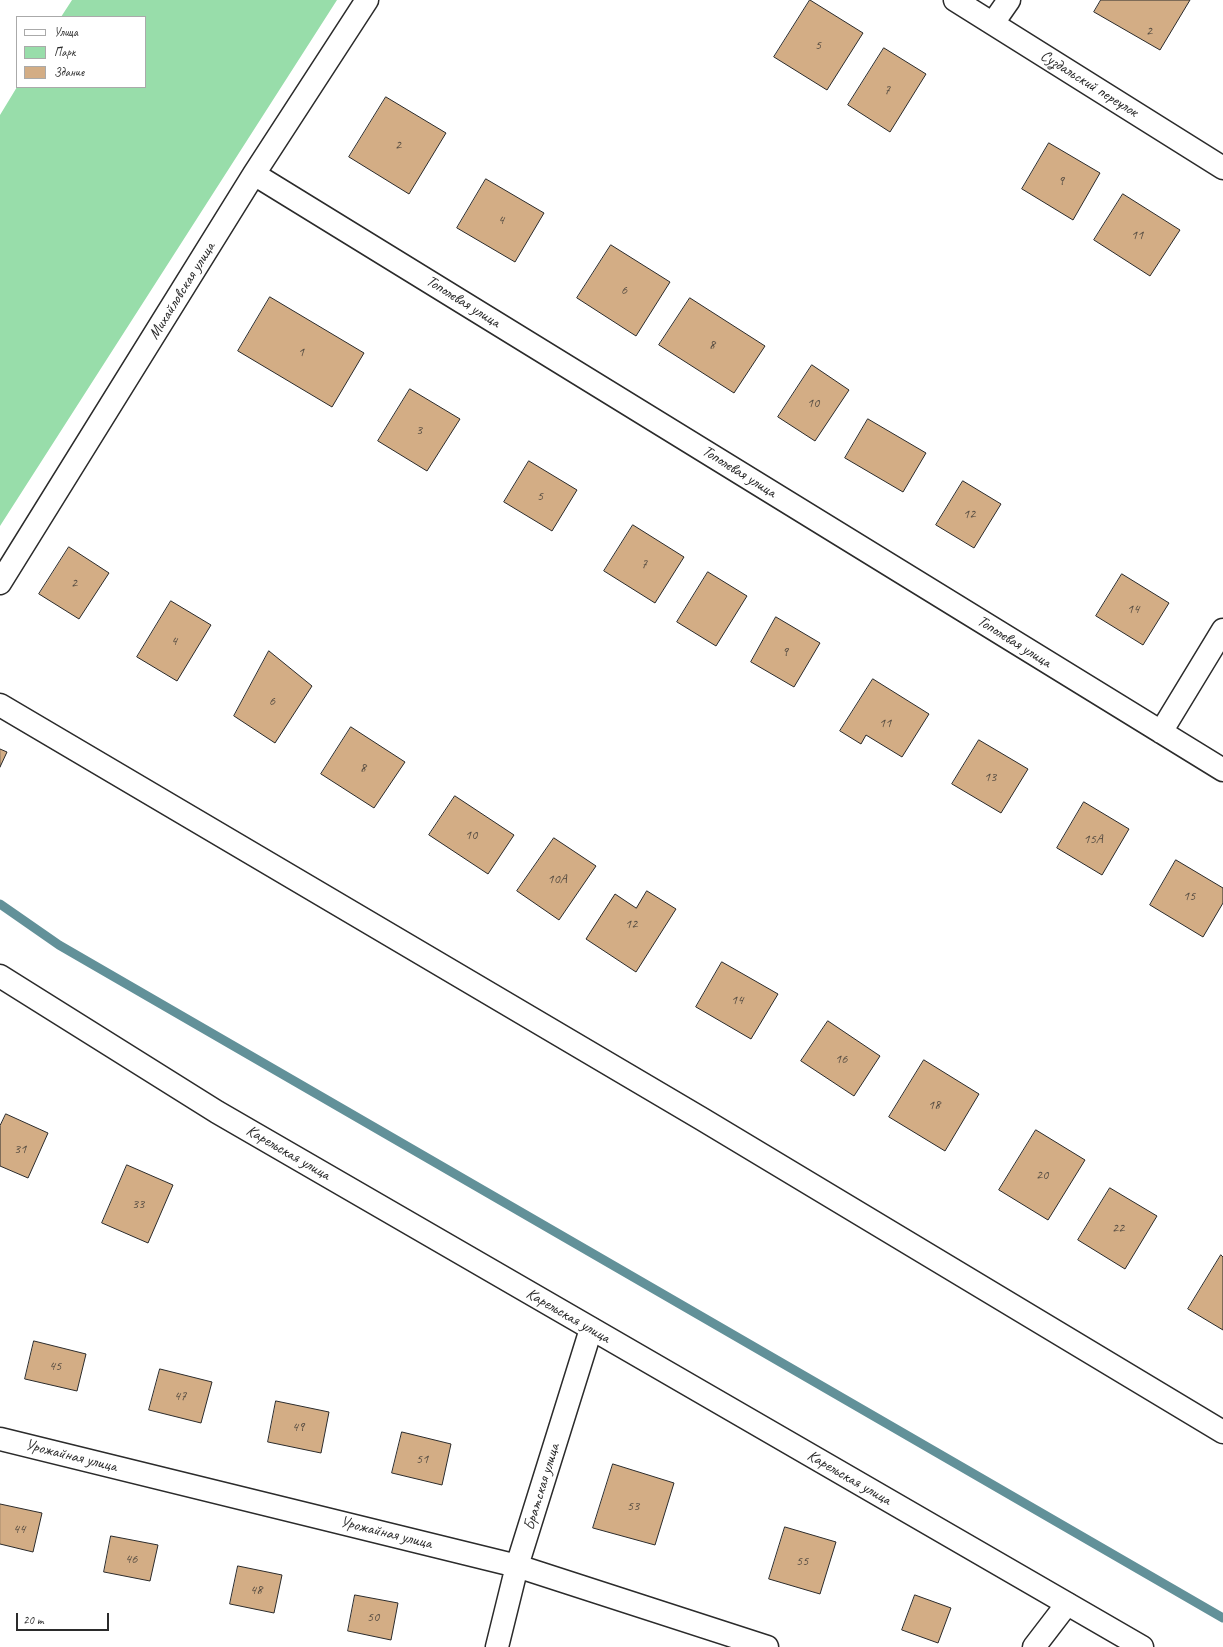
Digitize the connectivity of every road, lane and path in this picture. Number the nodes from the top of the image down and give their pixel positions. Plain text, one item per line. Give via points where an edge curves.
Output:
1 (367, 0) edge
2 (955, 0) edge
3 (1009, 0) edge
4 (993, 23) junction
5 (1223, 168) edge
6 (254, 174) junction
7 (0, 583) edge
8 (1223, 630) edge
9 (0, 705) edge
10 (1161, 732) junction
11 (1223, 770) edge
12 (0, 976) edge
13 (591, 1329) junction
14 (1223, 1432) edge
15 (0, 1438) edge
16 (517, 1566) junction
17 (1067, 1604) junction
18 (497, 1647) edge
19 (767, 1647) edge
20 (1034, 1647) edge
21 (1142, 1647) edge

1 - 6 street, Михайловская улица
2 - 4 street, Суздальский переулок
3 - 4 street
4 - 5 street, Суздальский переулок
6 - 7 street, Михайловская улица
6 - 10 street, Тополевая улица
8 - 10 street
9 - 14 street via 702,1119
10 - 11 street, Тополевая улица
12 - 13 street, Карельская улица via 217,1112
13 - 16 street, Братская улица
13 - 17 street, Карельская улица
15 - 16 street, Урожайная улица
16 - 18 street, Братская улица
16 - 19 street, Урожайная улица
17 - 20 street
17 - 21 street, Карельская улица

